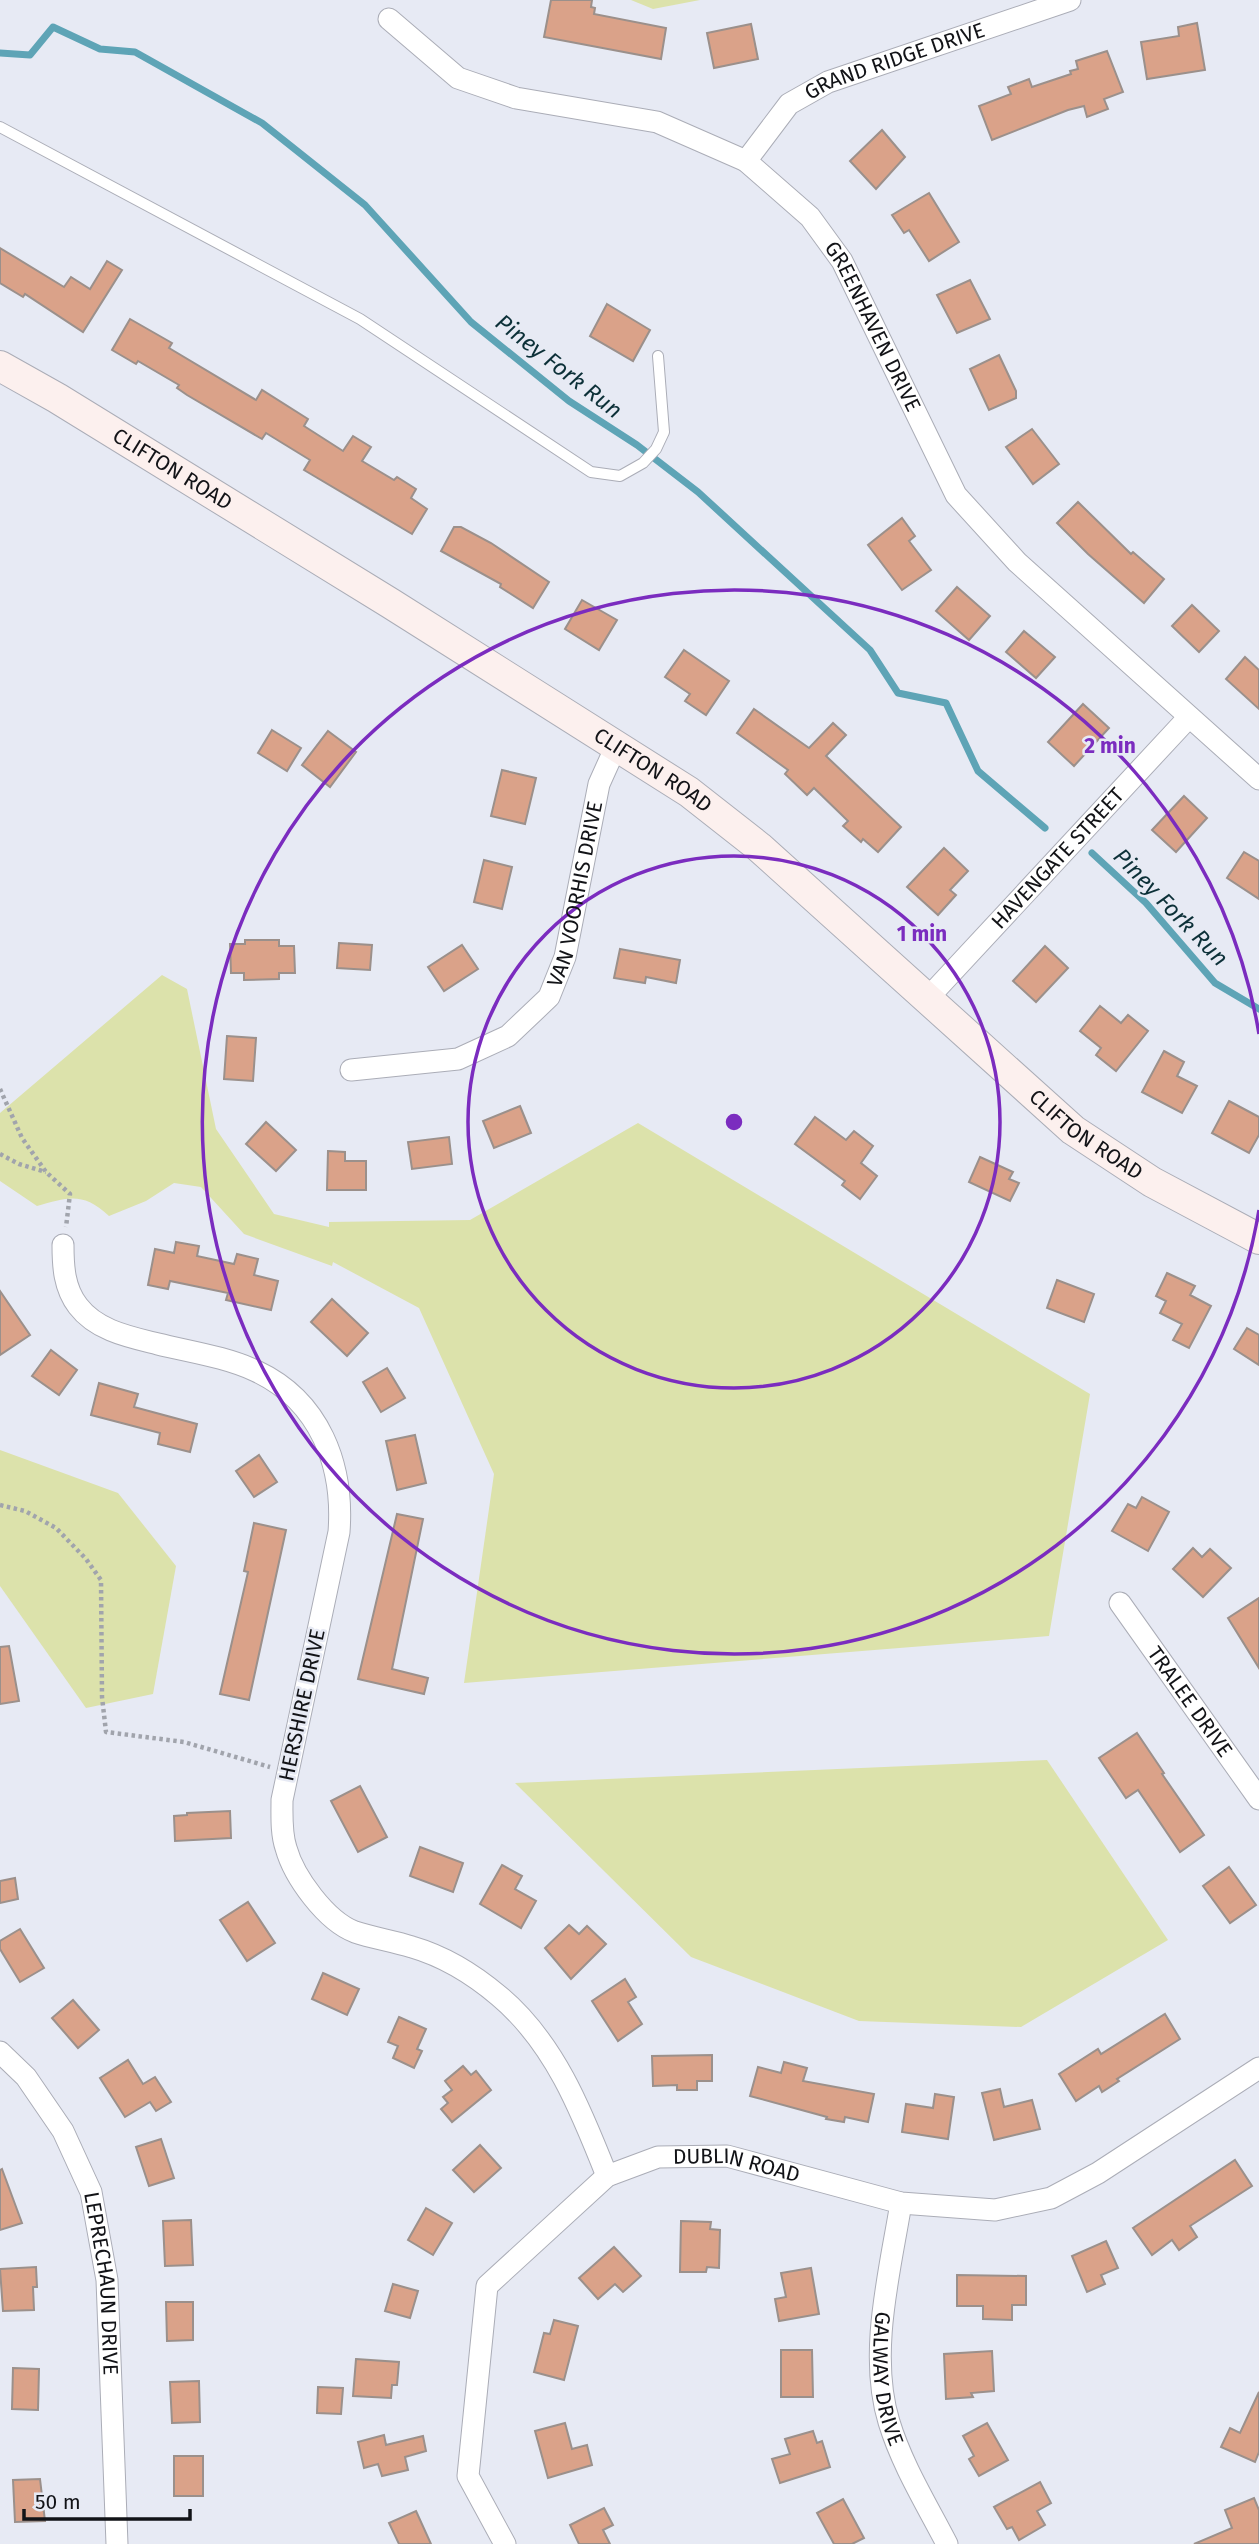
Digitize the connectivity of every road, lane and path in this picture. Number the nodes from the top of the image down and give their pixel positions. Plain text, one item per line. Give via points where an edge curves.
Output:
1 (1070, 0) edge
2 (389, 19) dead end
3 (0, 127) edge
4 (746, 161) junction
5 (658, 356) dead end
6 (0, 366) edge
7 (1189, 717) junction
8 (617, 744) junction
9 (1259, 779) edge
10 (927, 999) junction
11 (351, 1070) dead end
12 (0, 1089) edge
13 (0, 1154) edge
14 (47, 1172) junction
15 (69, 1207) dead end
16 (1259, 1239) edge
17 (63, 1245) dead end
18 (0, 1505) edge
19 (1120, 1603) dead end
20 (287, 1772) junction
21 (1259, 1799) edge
22 (0, 2052) edge
23 (1259, 2068) edge
24 (607, 2176) junction
25 (901, 2203) junction
26 (117, 2544) edge
27 (505, 2544) edge
28 (947, 2544) edge

1 - 4 street, GRAND RIDGE DRIVE via 828,82 789,104
2 - 4 street, GREENHAVEN DRIVE via 458,79 516,98 657,122
3 - 5 lane via 360,319 592,472 620,476 656,449 664,432
4 - 7 street, GREENHAVEN DRIVE via 810,217 842,261 956,495 1017,562
6 - 8 main road, CLIFTON ROAD
7 - 9 street, GREENHAVEN DRIVE
7 - 10 street, HAVENGATE STREET
8 - 10 main road, CLIFTON ROAD via 742,832
8 - 11 street, VAN VOORHIS DRIVE via 599,784 565,957 548,997 508,1036 458,1059
10 - 16 main road, CLIFTON ROAD via 1073,1130 1152,1182
12 - 14 path via 22,1138
13 - 14 path
14 - 15 path via 68,1192
17 - 20 street, HERSHIRE DRIVE via 66,1282 89,1317 120,1334 257,1371 276,1382 309,1415 330,1450 339,1492 339,1532
18 - 20 path via 25,1511 55,1528 101,1580 106,1732 199,1745
19 - 21 street, TRALEE DRIVE
20 - 24 street, HERSHIRE DRIVE via 282,1800 285,1845 301,1882 338,1922 436,1955 516,2011 546,2047
22 - 26 street, LEPRECHAUN DRIVE via 26,2077 63,2131 91,2192 107,2280
23 - 25 street, DUBLIN ROAD via 1098,2173 1051,2198 995,2210
24 - 25 street, DUBLIN ROAD via 658,2157 727,2156
24 - 27 street, DUBLIN ROAD via 487,2286 468,2476
25 - 28 street, GALWAY DRIVE via 880,2368 889,2421

